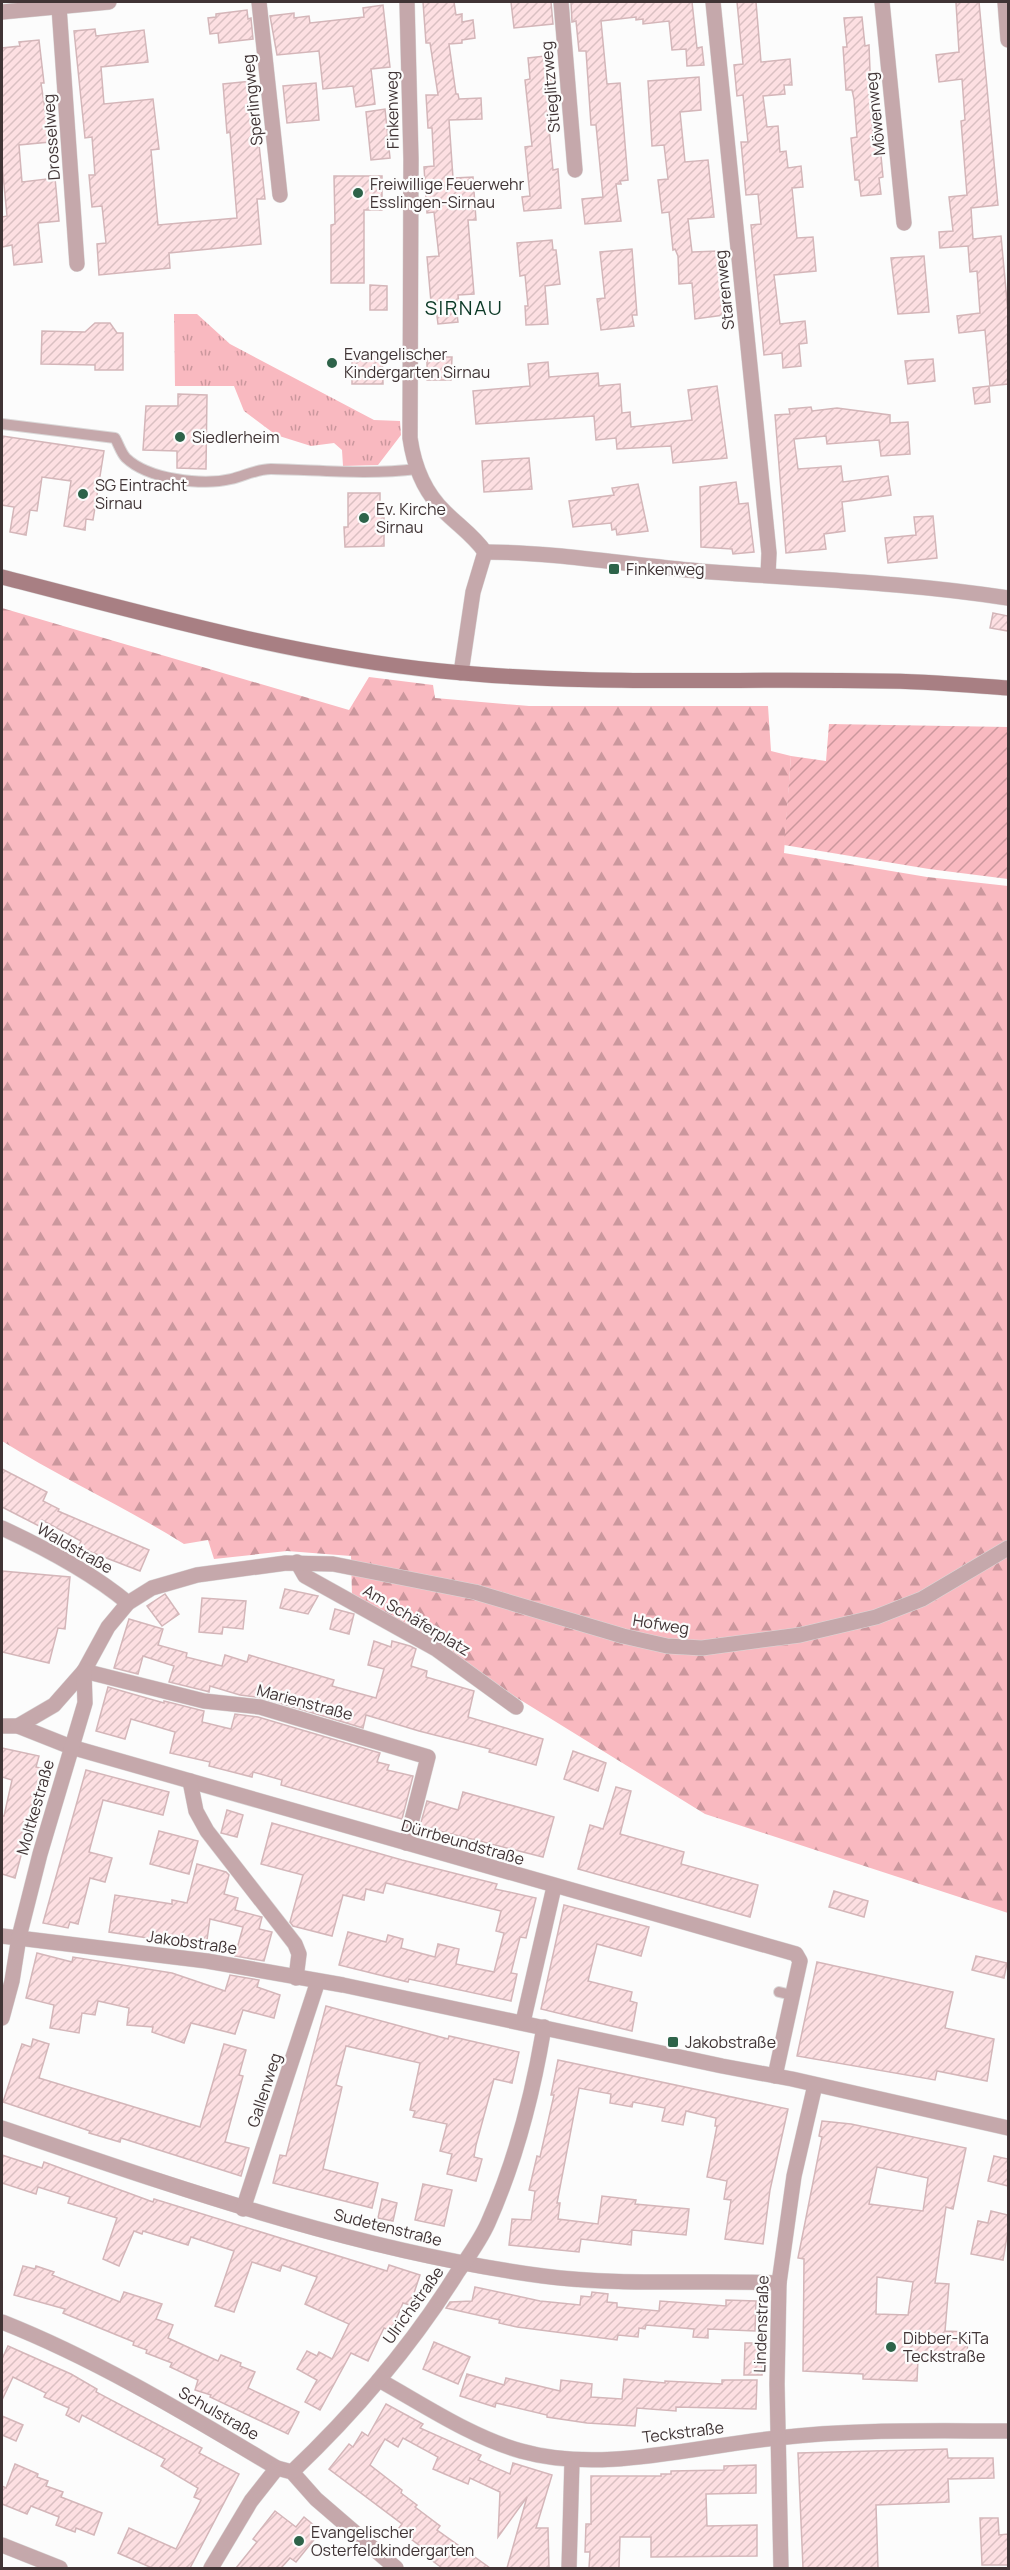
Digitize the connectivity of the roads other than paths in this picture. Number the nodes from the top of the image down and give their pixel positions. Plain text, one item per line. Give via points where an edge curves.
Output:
1 (109, 2) edge
2 (259, 2) edge
3 (407, 2) edge
4 (561, 2) edge
5 (713, 2) edge
6 (882, 2) edge
7 (1005, 2) edge
8 (59, 7) junction
9 (2, 12) edge
10 (1008, 40) edge
11 (575, 171) dead end
12 (280, 195) dead end
13 (904, 224) dead end
14 (77, 264) dead end
15 (2, 424) edge
16 (417, 469) junction
17 (485, 552) junction
18 (768, 575) junction
19 (2, 577) edge
20 (1008, 598) edge
21 (461, 673) junction
22 (1008, 688) edge
23 (2, 1528) edge
24 (1008, 1548) edge
25 (297, 1562) junction
26 (128, 1603) junction
27 (84, 1671) junction
28 (516, 1707) dead end
29 (2, 1726) edge
30 (18, 1726) junction
31 (71, 1747) junction
32 (190, 1781) junction
33 (406, 1844) junction
34 (554, 1887) junction
35 (2, 1936) edge
36 (19, 1937) junction
37 (296, 1977) junction
38 (318, 1981) junction
39 (2, 2018) edge
40 (524, 2022) junction
41 (544, 2027) junction
42 (775, 2076) junction
43 (814, 2085) junction
44 (2, 2128) edge
45 (1008, 2128) edge
46 (243, 2209) junction
47 (463, 2264) junction
48 (779, 2283) junction
49 (2, 2322) edge
50 (379, 2380) junction
51 (1008, 2431) edge
52 (778, 2438) junction
53 (572, 2461) junction
54 (277, 2468) junction
55 (292, 2472) junction
56 (2, 2545) edge
57 (60, 2568) edge
58 (211, 2568) edge
59 (396, 2568) edge
60 (569, 2568) edge
61 (781, 2568) edge

1 - 8 street
2 - 12 street, Sperlingweg
3 - 16 street, Finkenweg via 409,429
4 - 11 street, Stieglitzweg
5 - 18 street, Starenweg via 768,541
6 - 13 street, Möwenweg
7 - 10 street
8 - 9 street
8 - 14 street, Drosselweg
15 - 16 lane via 116,438 130,461 153,474 174,479 225,480 267,469 337,473
16 - 17 street, Finkenweg via 433,498
17 - 18 street
17 - 21 street via 473,592
18 - 20 street
19 - 21 main road via 279,646
21 - 22 main road via 604,680 884,681
23 - 26 street, Waldstraße via 49,1552
24 - 25 street, Hofweg via 930,1594 876,1617 800,1635 702,1648 667,1646 623,1636 450,1586 351,1567
25 - 26 street via 179,1579 152,1588
25 - 28 street, Am Schäferplatz via 303,1574 436,1649
26 - 27 street via 108,1627
27 - 30 street via 54,1705
27 - 31 street via 85,1703
27 - 33 street, Marienstraße via 204,1701 260,1707 428,1757
29 - 30 street, Dürrbeundstraße
30 - 31 street, Dürrbeundstraße
31 - 32 street, Dürrbeundstraße
31 - 36 street, Moltkestraße
32 - 33 street, Dürrbeundstraße
32 - 37 street via 196,1811 207,1831 295,1944 299,1954
33 - 34 street, Dürrbeundstraße
34 - 40 street
34 - 42 street, Dürrbeundstraße via 796,1954 800,1961 786,1993
35 - 36 street, Jakobstraße
36 - 37 street, Jakobstraße via 207,1961
36 - 39 street, Moltkestraße
37 - 38 street, Jakobstraße
38 - 40 street, Jakobstraße
38 - 46 street, Gallenweg
40 - 41 street, Jakobstraße
41 - 42 street, Jakobstraße
41 - 47 street, Ulrichstraße via 531,2100 513,2158 488,2223
42 - 43 street, Jakobstraße
43 - 45 street, Jakobstraße
43 - 48 street, Lindenstraße via 794,2176
44 - 46 street, Sudetenstraße
46 - 47 street, Sudetenstraße
47 - 48 street, Sudetenstraße via 581,2280
47 - 50 street, Ulrichstraße via 432,2313
48 - 52 street, Lindenstraße
49 - 54 street, Schulstraße via 138,2387
50 - 53 street, Teckstraße via 498,2444
50 - 55 street, Ulrichstraße via 334,2432
51 - 52 street, Teckstraße via 867,2432
52 - 53 street, Teckstraße
52 - 61 street, Lindenstraße
53 - 60 street
54 - 55 street, Schulstraße
54 - 58 street via 246,2509
55 - 59 street via 316,2499
56 - 57 street

